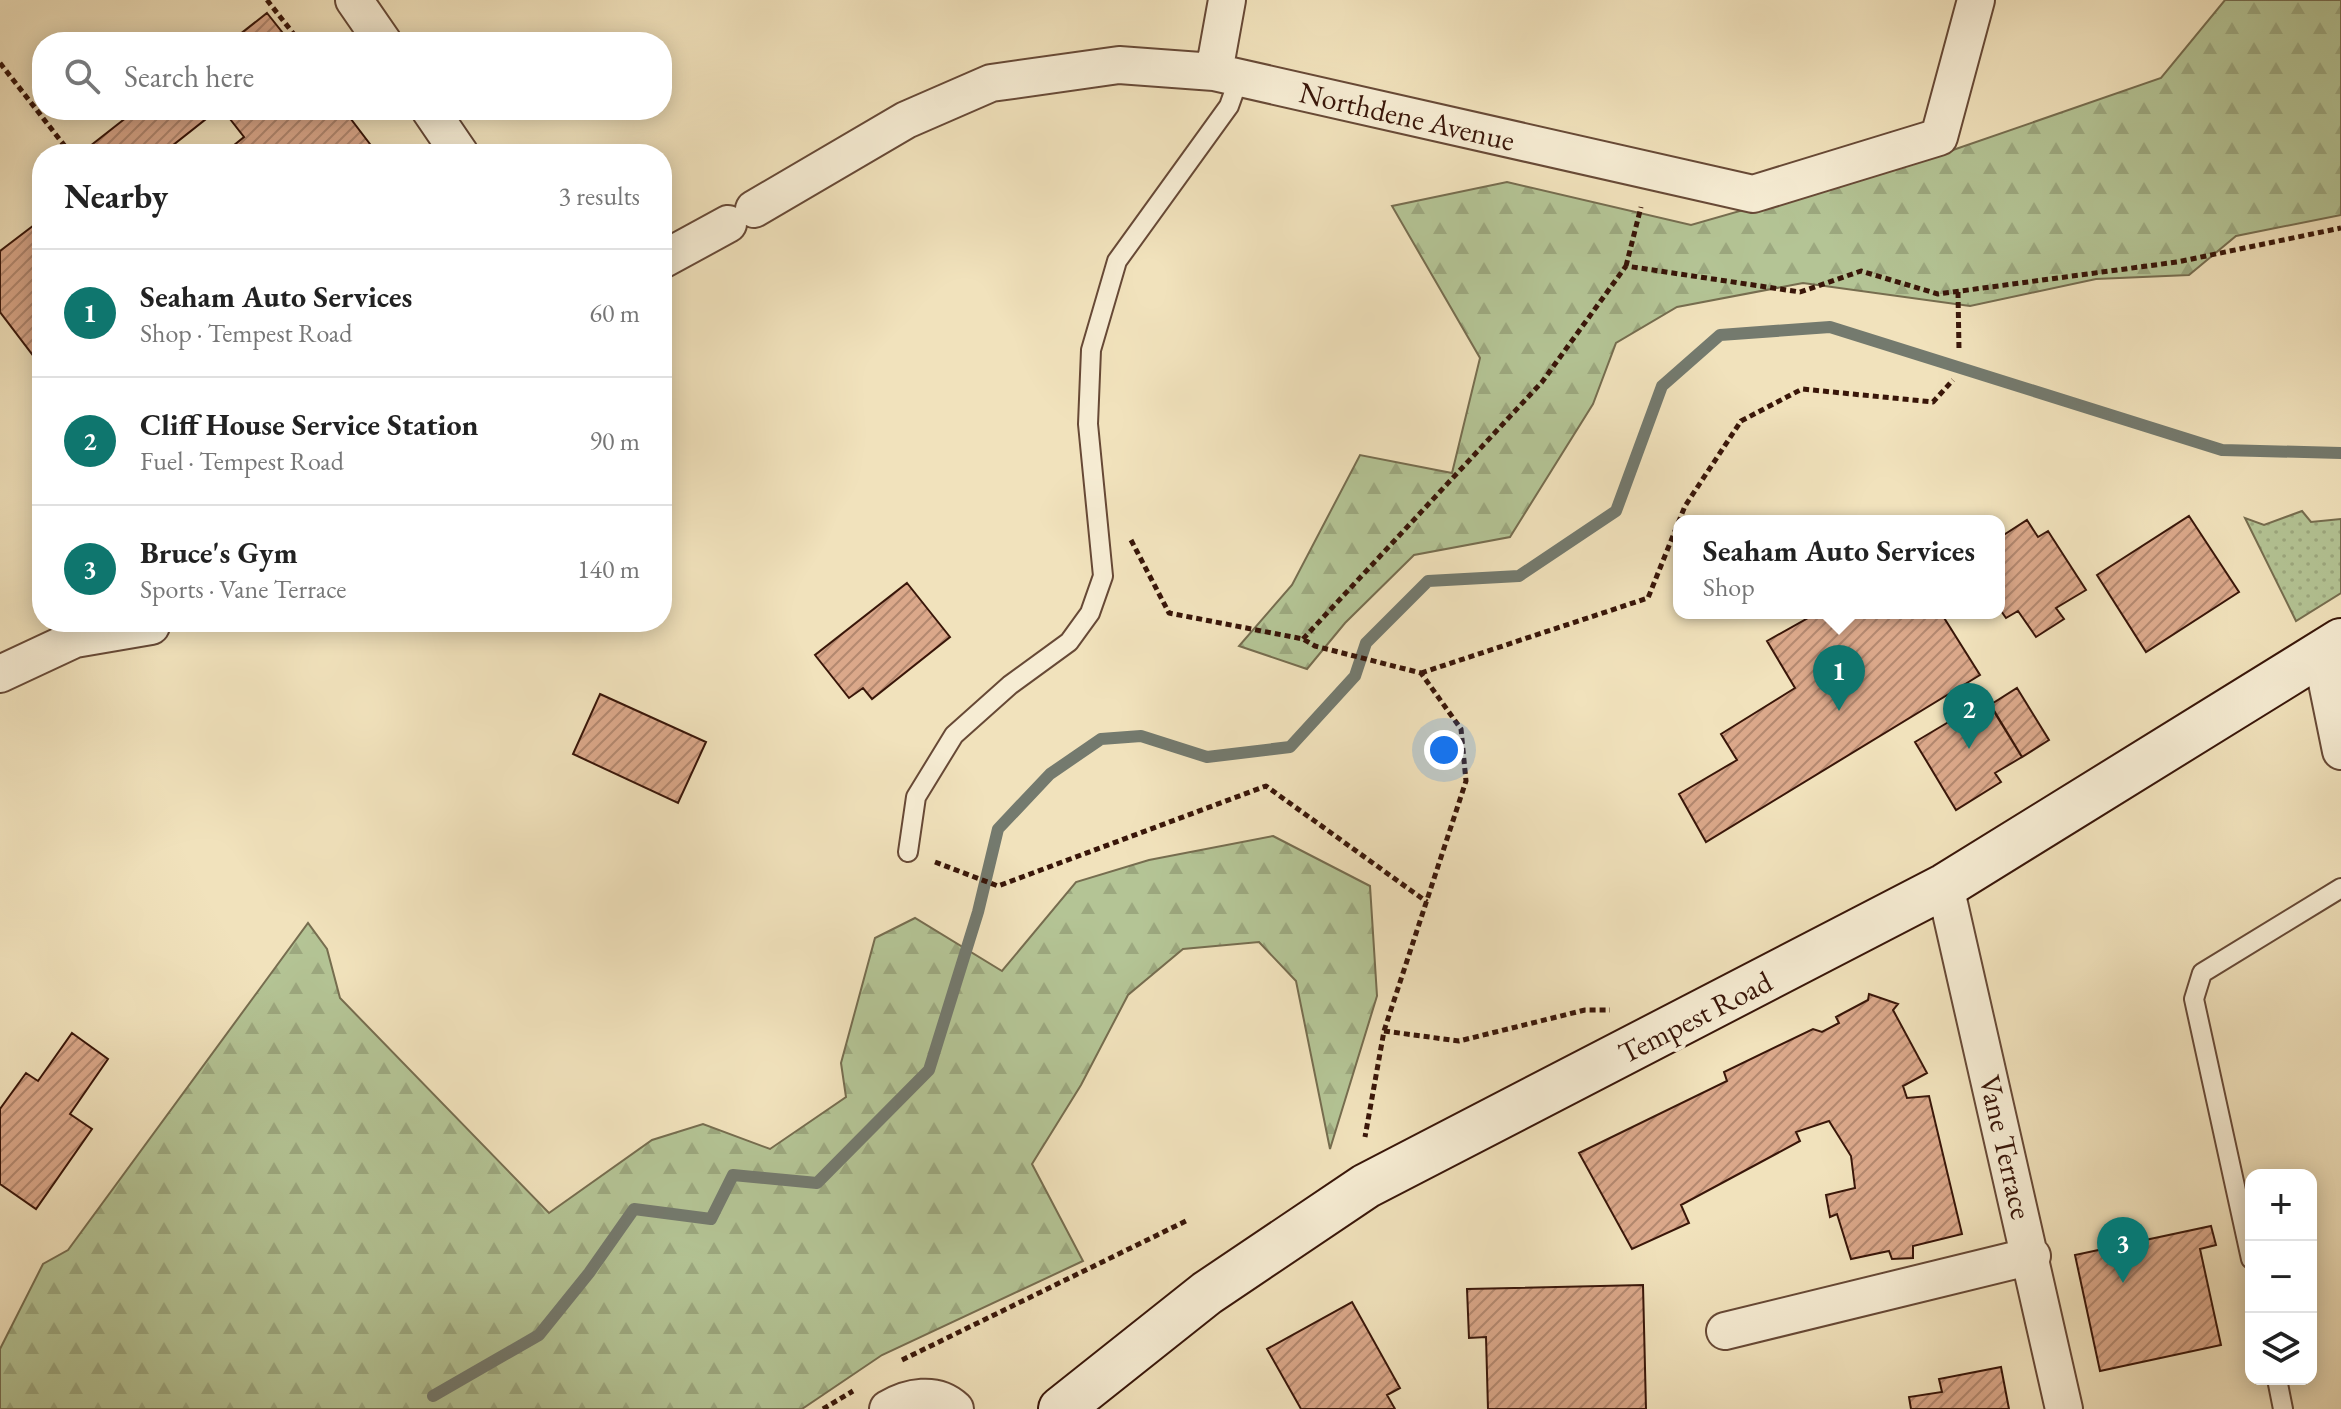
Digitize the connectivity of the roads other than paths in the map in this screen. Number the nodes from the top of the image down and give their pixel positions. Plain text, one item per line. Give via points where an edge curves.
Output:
1 (354, 0) edge
2 (1227, 0) edge
3 (1976, 0) edge
4 (376, 32) edge
5 (1226, 75) junction
6 (437, 120) edge
7 (453, 144) edge
8 (672, 255) edge
9 (116, 632) edge
10 (2331, 647) edge
11 (0, 674) edge
12 (2341, 751) edge
13 (908, 852) road end
14 (1945, 886) junction
15 (2341, 888) edge
16 (2247, 1241) edge
17 (2032, 1256) junction
18 (1725, 1331) dead end
19 (2278, 1385) edge
20 (888, 1409) edge
21 (955, 1409) edge
22 (1061, 1409) edge
23 (2064, 1409) edge
24 (2283, 1409) edge

1 - 4 street
2 - 5 street
3 - 5 street, Northdene Avenue via 1939,137 1753,194
5 - 8 street, Northdene Avenue via 1119,65 991,83 906,120
5 - 13 lane via 1229,106 1117,261 1091,350 1088,424 1103,576 1090,613 1069,642 954,735 916,797
6 - 7 street
9 - 11 street via 75,639
10 - 12 street
10 - 14 main road, Tempest Road
14 - 17 street, Vane Terrace
14 - 22 main road, Tempest Road via 1366,1186 1207,1293
15 - 16 lane via 2202,973 2194,999
17 - 18 street
17 - 23 street, Vane Terrace
19 - 24 lane
20 - 21 street via 908,1397 947,1401

